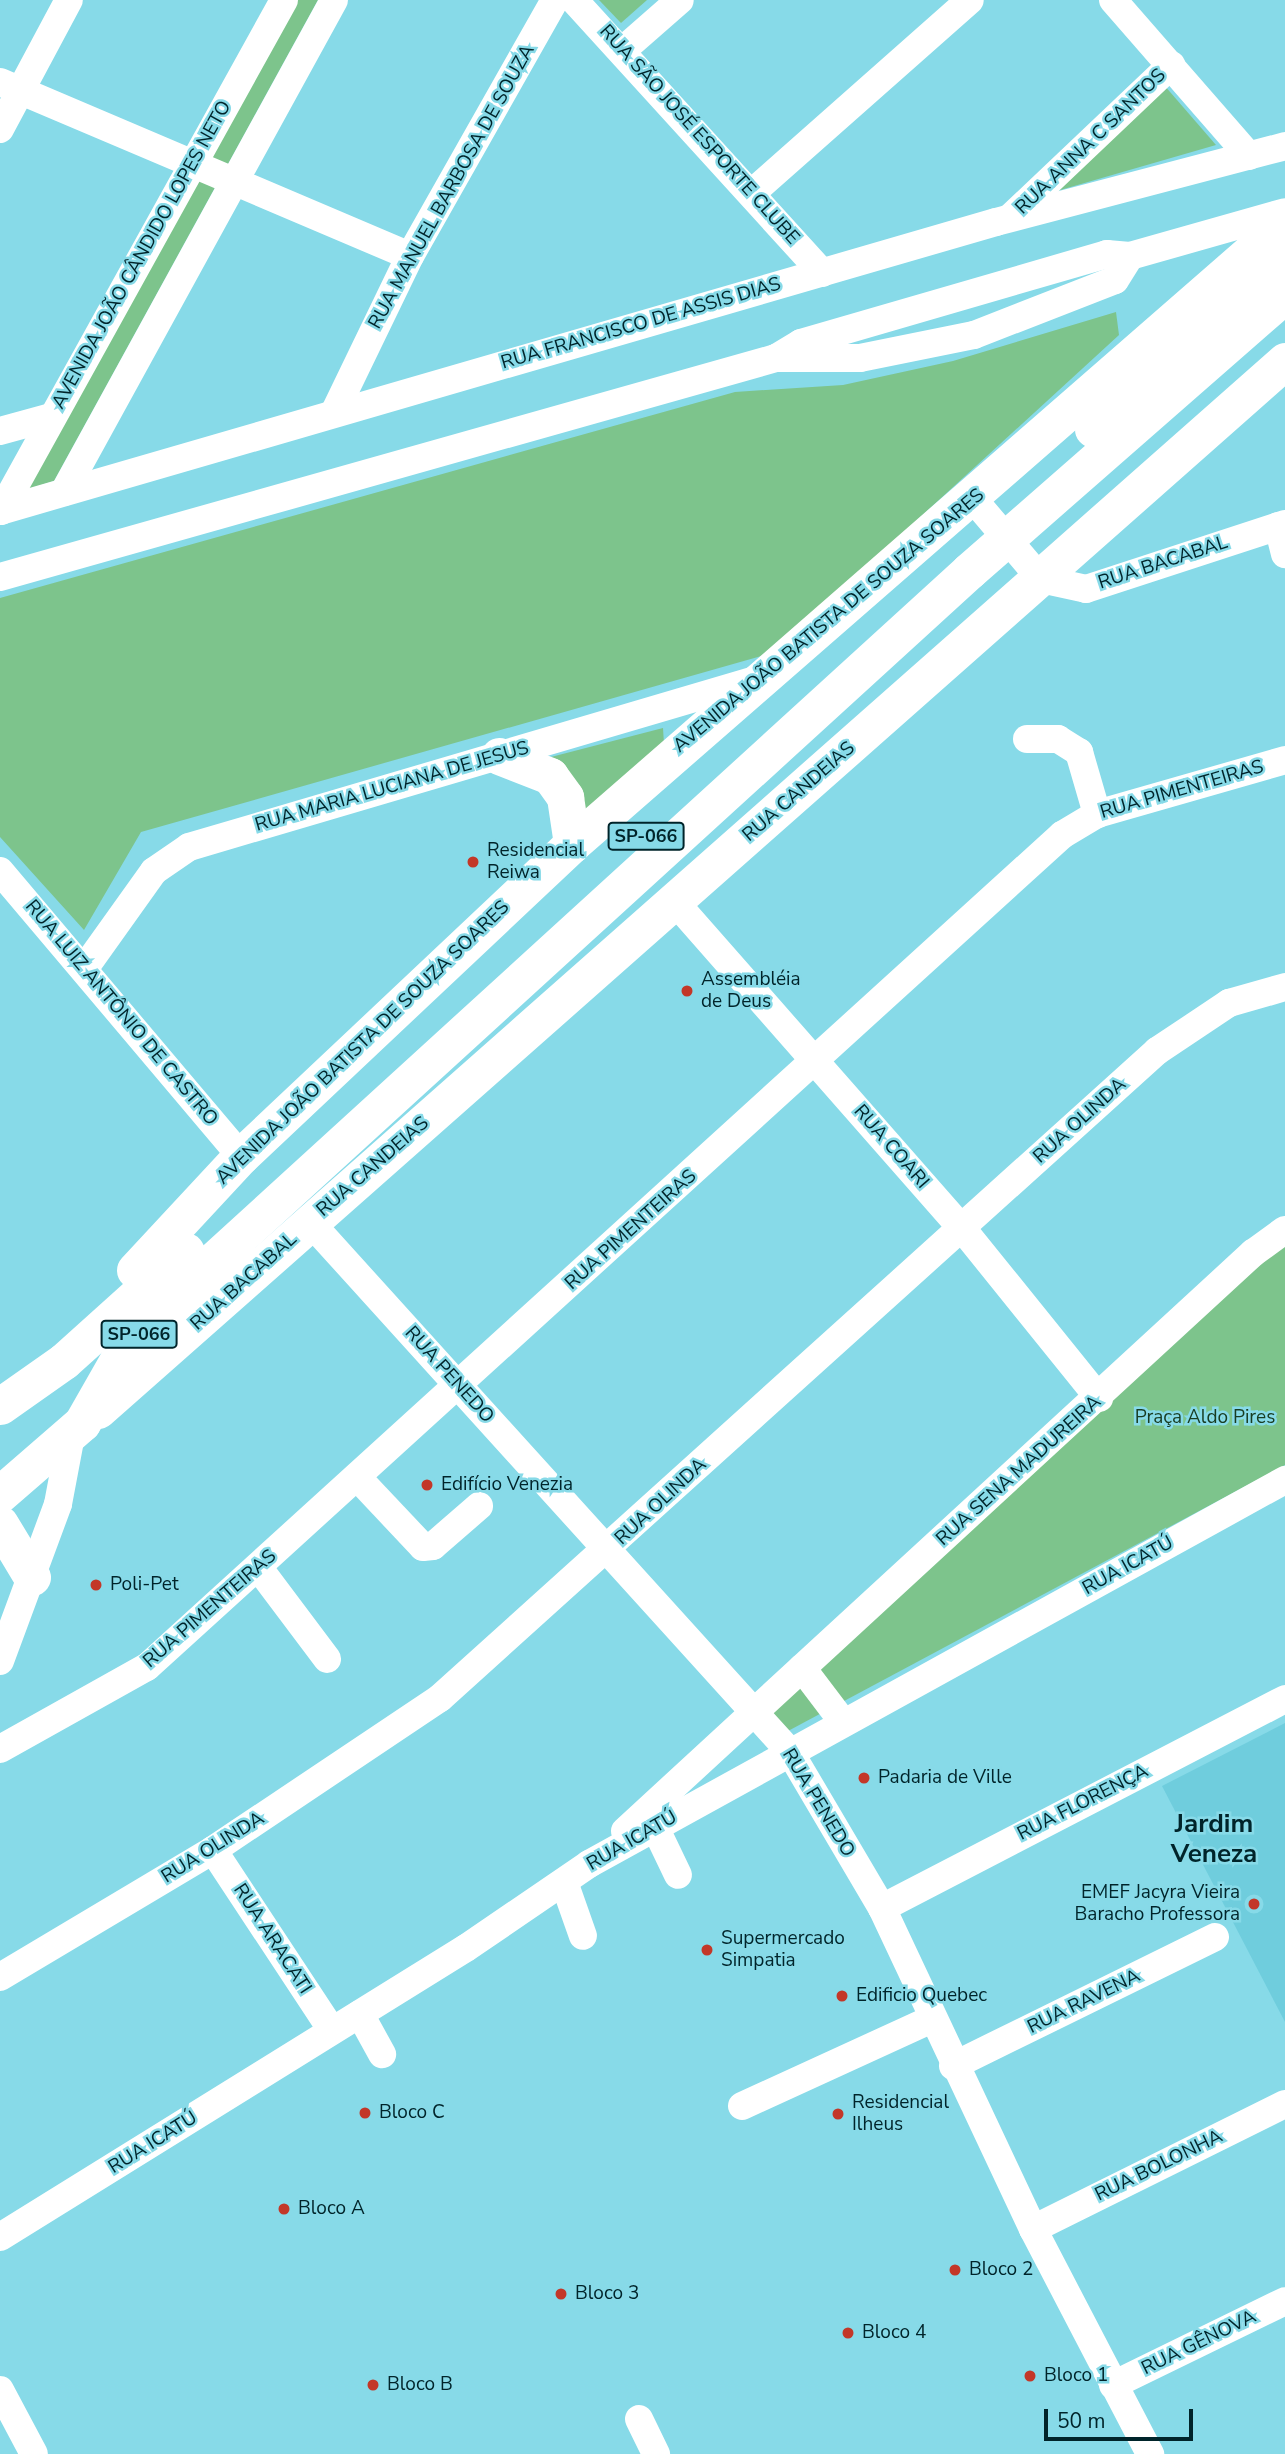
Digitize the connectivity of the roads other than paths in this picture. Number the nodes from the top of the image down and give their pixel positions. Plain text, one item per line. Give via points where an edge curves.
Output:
1 (69, 0) edge
2 (284, 0) edge
3 (334, 0) edge
4 (555, 0) edge
5 (574, 0) edge
6 (680, 0) edge
7 (970, 0) edge
8 (1114, 0) edge
9 (624, 49) junction
10 (1171, 65) junction
11 (10, 87) edge
12 (0, 129) edge
13 (1285, 146) edge
14 (1249, 156) junction
15 (193, 166) junction
16 (232, 180) junction
17 (754, 191) junction
18 (1285, 212) edge
19 (1010, 219) junction
20 (1285, 222) edge
21 (410, 256) junction
22 (1130, 256) junction
23 (1285, 257) edge
24 (822, 273) junction
25 (1245, 292) junction
26 (1285, 292) edge
27 (1201, 296) junction
28 (776, 358) junction
29 (1285, 361) edge
30 (334, 412) junction
31 (51, 417) junction
32 (0, 431) edge
33 (64, 492) junction
34 (0, 511) edge
35 (989, 521) junction
36 (1281, 525) edge
37 (1285, 554) edge
38 (0, 577) edge
39 (1041, 579) junction
40 (752, 681) junction
41 (1027, 739) dead end
42 (499, 756) junction
43 (1285, 760) edge
44 (1097, 814) junction
45 (572, 844) junction
46 (0, 871) edge
47 (675, 902) junction
48 (84, 969) junction
49 (1285, 987) edge
50 (817, 1062) junction
51 (241, 1156) junction
52 (310, 1222) junction
53 (961, 1227) junction
54 (1285, 1230) edge
55 (64, 1361) junction
56 (459, 1385) junction
57 (1099, 1398) junction
58 (0, 1406) edge
59 (76, 1429) junction
60 (357, 1478) junction
61 (1285, 1480) edge
62 (0, 1494) edge
63 (479, 1506) dead end
64 (0, 1524) edge
65 (606, 1553) junction
66 (258, 1567) junction
67 (33, 1577) junction
68 (327, 1659) dead end
69 (0, 1661) edge
70 (802, 1668) junction
71 (1285, 1699) edge
72 (753, 1713) junction
73 (843, 1722) junction
74 (0, 1749) edge
75 (790, 1752) junction
76 (654, 1827) junction
77 (213, 1850) junction
78 (589, 1864) junction
79 (678, 1875) dead end
80 (564, 1882) junction
81 (882, 1908) junction
82 (583, 1936) dead end
83 (1215, 1937) dead end
84 (0, 1977) edge
85 (360, 2014) junction
86 (932, 2019) junction
87 (331, 2029) junction
88 (382, 2054) dead end
89 (953, 2066) junction
90 (1285, 2104) edge
91 (741, 2106) dead end
92 (1032, 2229) junction
93 (0, 2237) edge
94 (1285, 2301) edge
95 (1113, 2385) junction
96 (0, 2390) edge
97 (639, 2419) dead end
98 (34, 2454) edge
99 (656, 2454) edge
100 (1150, 2454) edge

1 - 11 street
2 - 15 street, AVENIDA JOÃO CÂNDIDO LOPES NETO
3 - 16 street
4 - 21 street, RUA MANUEL BARBOSA DE SOUZA
5 - 9 street, RUA SÃO JOSÉ ESPORTE CLUBE
6 - 9 street
7 - 17 street
8 - 10 street
9 - 17 street, RUA SÃO JOSÉ ESPORTE CLUBE
10 - 14 street
10 - 19 street, RUA ANNA C SANTOS
11 - 12 street
11 - 15 street
13 - 14 street, RUA FRANCISCO DE ASSIS DIAS
14 - 19 street, RUA FRANCISCO DE ASSIS DIAS
15 - 16 street
15 - 31 street, AVENIDA JOÃO CÂNDIDO LOPES NETO
16 - 21 street
16 - 33 street
17 - 24 street, RUA SÃO JOSÉ ESPORTE CLUBE
18 - 22 street
19 - 24 street, RUA FRANCISCO DE ASSIS DIAS
20 - 27 main road, AVENIDA JOÃO BATISTA DE SOUZA SOARES
21 - 30 street, RUA MANUEL BARBOSA DE SOUZA
22 - 28 street via 1107,254 802,343
22 - 28 street via 1115,279 974,335 860,358
23 - 25 main road, SP-066
24 - 30 street, RUA FRANCISCO DE ASSIS DIAS
25 - 26 street
25 - 27 street
25 - 35 main road, SP-066
26 - 35 main road, SP-066
27 - 35 main road, AVENIDA JOÃO BATISTA DE SOUZA SOARES
28 - 38 street
29 - 39 main road, RUA CANDEIAS
30 - 33 street, RUA FRANCISCO DE ASSIS DIAS
31 - 32 street
31 - 34 street, AVENIDA JOÃO CÂNDIDO LOPES NETO
33 - 34 street, RUA FRANCISCO DE ASSIS DIAS
35 - 39 street
35 - 40 main road, AVENIDA JOÃO BATISTA DE SOUZA SOARES
35 - 55 main road, SP-066
35 - 59 main road, SP-066 via 171,1299 119,1358
36 - 37 street
36 - 39 street, RUA BACABAL via 1086,589
39 - 47 main road, RUA CANDEIAS
40 - 42 street, RUA MARIA LUCIANA DE JESUS
40 - 45 main road, AVENIDA JOÃO BATISTA DE SOUZA SOARES
41 - 44 street via 1058,739 1079,752
42 - 45 main road via 550,776 565,797
42 - 48 street, RUA MARIA LUCIANA DE JESUS via 169,856
43 - 44 street, RUA PIMENTEIRAS
44 - 50 street, RUA PIMENTEIRAS via 974,911
45 - 51 main road, AVENIDA JOÃO BATISTA DE SOUZA SOARES
46 - 48 street, RUA LUIZ ANTÔNIO DE CASTRO
47 - 50 street, RUA COARI
47 - 52 main road, RUA CANDEIAS
48 - 51 street, RUA LUIZ ANTÔNIO DE CASTRO
49 - 53 street, RUA OLINDA via 1228,1003 1191,1024
50 - 53 street, RUA COARI
50 - 56 street, RUA PIMENTEIRAS
51 - 55 main road, AVENIDA JOÃO BATISTA DE SOUZA SOARES via 94,1317
52 - 56 street, RUA PENEDO
52 - 59 main road, RUA BACABAL
53 - 57 street, RUA COARI
53 - 65 street, RUA OLINDA
54 - 57 street, RUA SENA MADUREIRA via 1252,1253
55 - 58 main road, SP-066
56 - 60 street, RUA PIMENTEIRAS
56 - 65 street, RUA PENEDO
57 - 70 street, RUA SENA MADUREIRA
59 - 62 main road, SP-066
59 - 67 street via 58,1504
60 - 63 street via 423,1547 433,1546
60 - 66 street, RUA PIMENTEIRAS
61 - 73 street, RUA ICATÚ
64 - 67 main road
65 - 72 street, RUA PENEDO
65 - 77 street, RUA OLINDA via 440,1698
66 - 68 street
66 - 74 street, RUA PIMENTEIRAS via 147,1667
67 - 69 street
70 - 72 street, RUA SENA MADUREIRA
70 - 73 street
71 - 81 street, RUA FLORENÇA
72 - 75 street, RUA PENEDO
72 - 78 street, RUA SENA MADUREIRA
73 - 75 street, RUA ICATÚ
75 - 76 street, RUA ICATÚ
75 - 81 street, RUA PENEDO
76 - 78 street, RUA ICATÚ
76 - 79 street
77 - 84 street, RUA OLINDA
77 - 87 street, RUA ARACATI
78 - 80 street, RUA ICATÚ
80 - 82 street
80 - 85 street, RUA ICATÚ
81 - 86 street, RUA PENEDO
83 - 89 street, RUA RAVENA
85 - 87 street, RUA ICATÚ
85 - 88 street
86 - 89 street, RUA PENEDO
86 - 91 street
87 - 93 street, RUA ICATÚ
89 - 92 street, RUA PENEDO
90 - 92 street, RUA BOLONHA
92 - 95 street, RUA PENEDO
94 - 95 street, RUA GÊNOVA
95 - 100 street, RUA PENEDO
96 - 98 street
97 - 99 street

